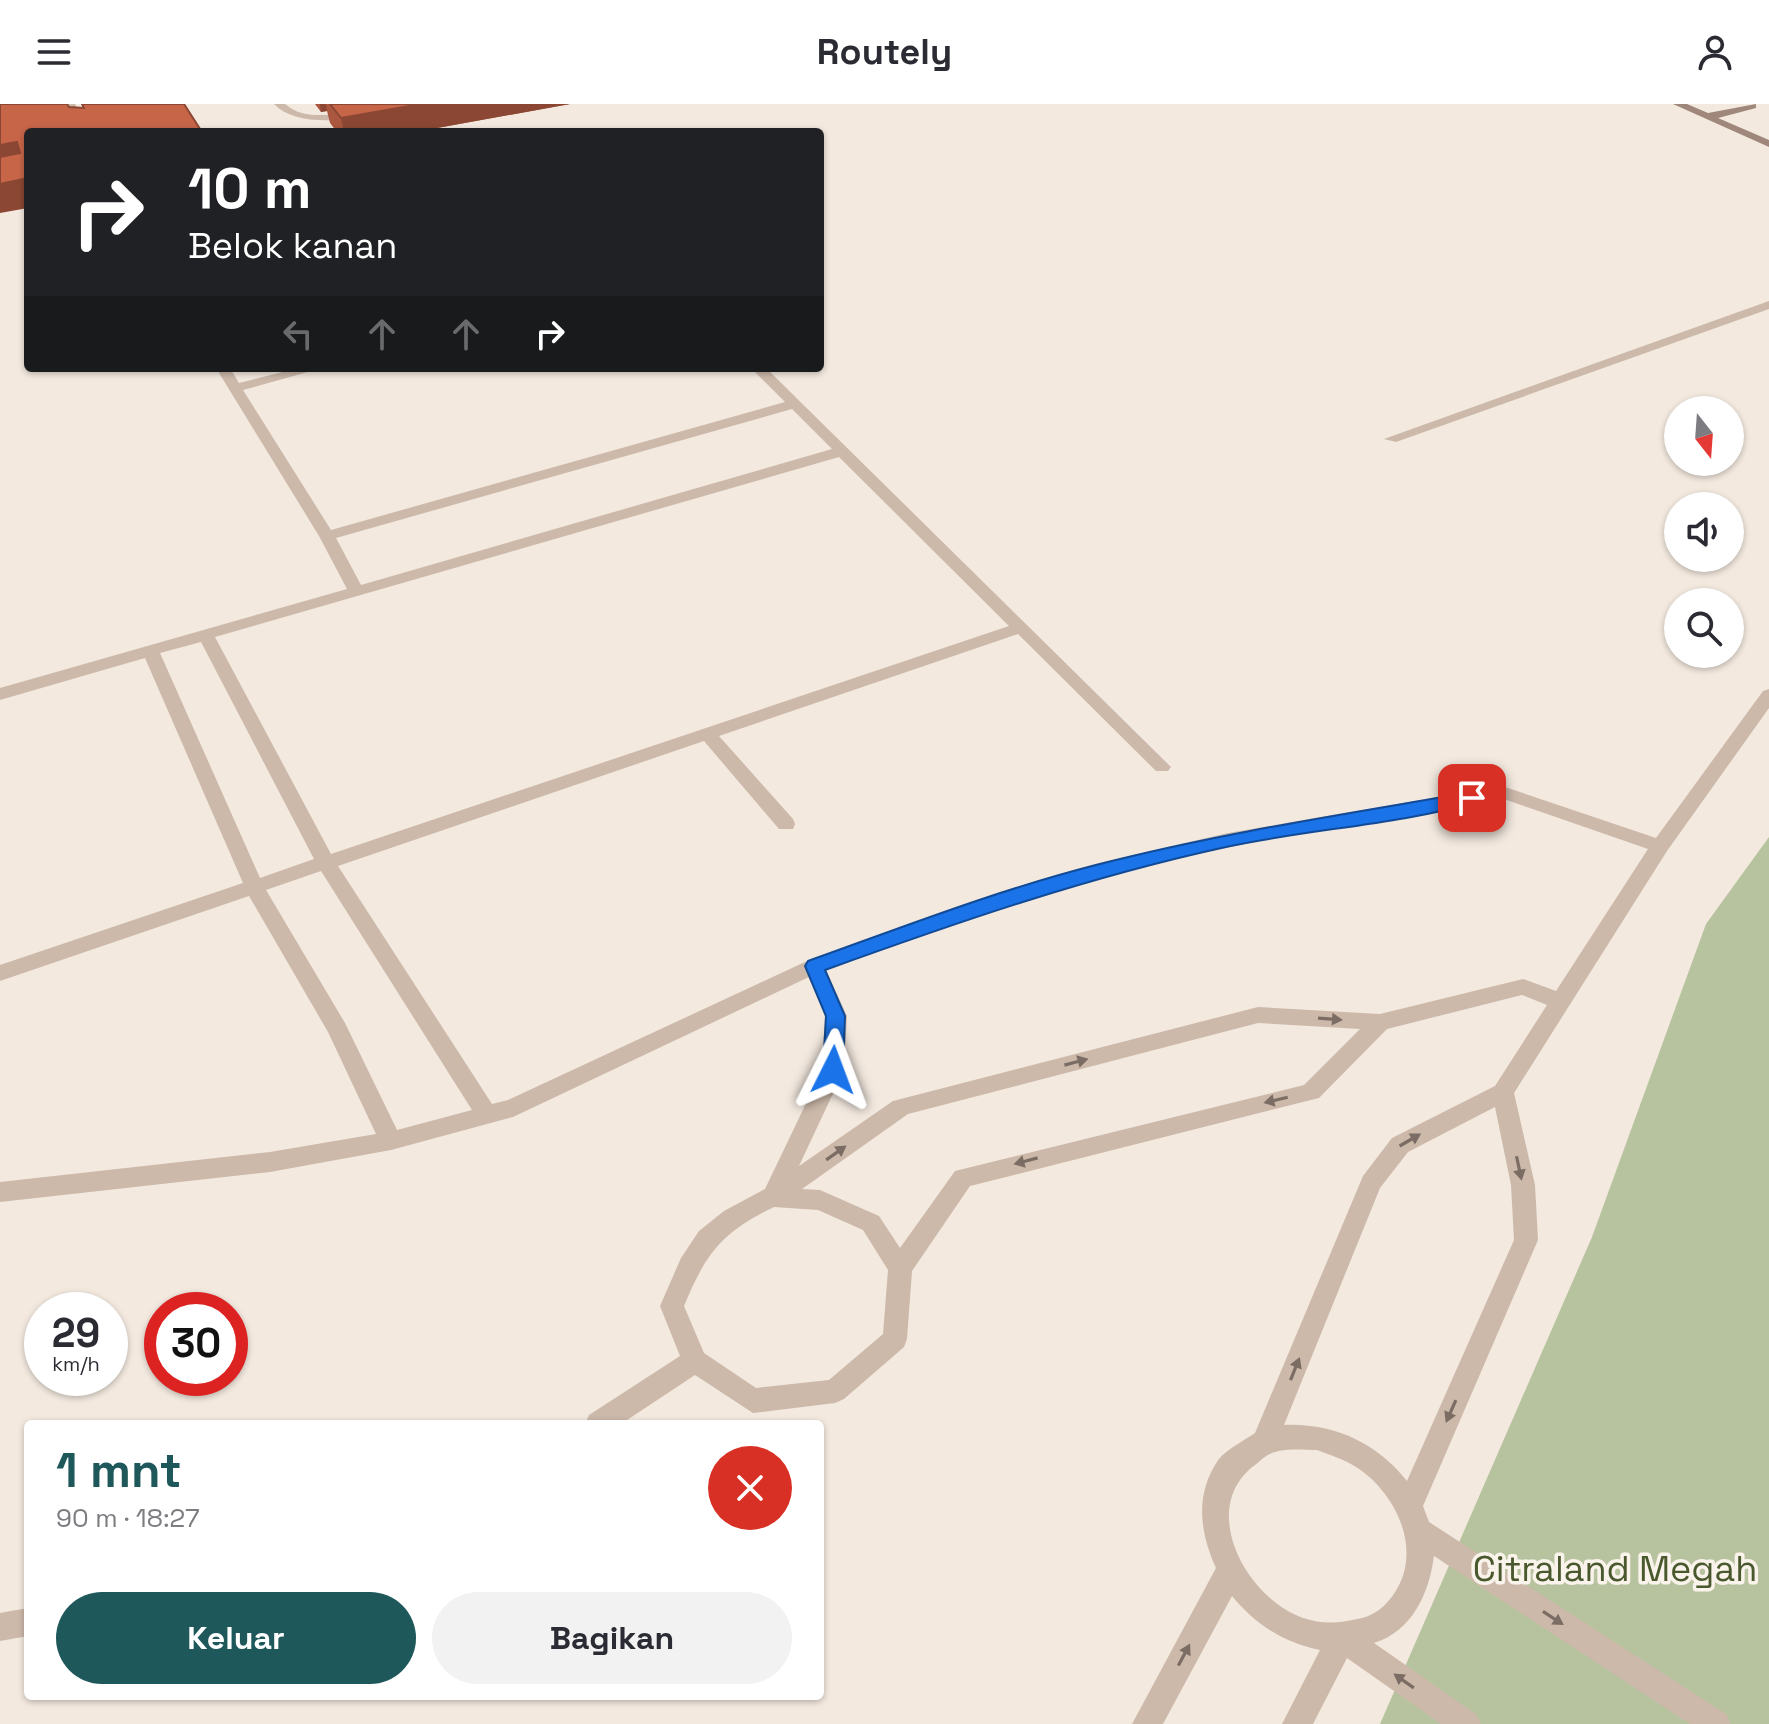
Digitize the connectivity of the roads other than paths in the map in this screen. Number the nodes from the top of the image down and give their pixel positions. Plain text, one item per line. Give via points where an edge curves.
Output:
1 (70, 104) edge
2 (279, 104) edge
3 (388, 104) edge
4 (1678, 104) edge
5 (1753, 107) edge
6 (1707, 117) junction
7 (84, 128) edge
8 (1769, 144) edge
9 (1769, 305) edge
10 (225, 372) edge
11 (299, 372) edge
12 (762, 372) edge
13 (234, 388) junction
14 (795, 404) junction
15 (1391, 439) dead end
16 (839, 452) junction
17 (327, 536) junction
18 (356, 591) junction
19 (1019, 628) junction
20 (206, 636) junction
21 (151, 652) junction
22 (0, 694) edge
23 (1769, 695) edge
24 (707, 733) junction
25 (1162, 767) dead end
26 (786, 824) dead end
27 (1660, 846) junction
28 (326, 863) junction
29 (253, 885) junction
30 (814, 966) junction
31 (0, 973) edge
32 (1561, 1002) junction
33 (1380, 1022) junction
34 (1503, 1092) junction
35 (487, 1115) junction
36 (391, 1141) junction
37 (0, 1192) edge
38 (772, 1197) junction
39 (900, 1268) junction
40 (695, 1361) junction
41 (604, 1420) edge
42 (1265, 1441) junction
43 (1413, 1518) junction
44 (1228, 1574) junction
45 (24, 1623) edge
46 (0, 1627) edge
47 (1342, 1638) junction
48 (1147, 1724) edge
49 (1297, 1724) edge
50 (1466, 1724) edge
51 (1716, 1724) edge

1 - 7 street
2 - 3 street via 294,115 311,118
4 - 6 main road
5 - 6 main road
6 - 8 main road
9 - 15 street
10 - 13 street
11 - 13 street
12 - 14 street
13 - 17 street
14 - 16 street
14 - 17 street
16 - 18 street
16 - 19 street
17 - 18 street
18 - 20 street
19 - 24 street
19 - 25 street
20 - 21 street
20 - 28 street
21 - 22 street
21 - 29 street
23 - 27 street
24 - 26 street
24 - 28 street
27 - 30 street via 1502,792 1228,840 1095,871
27 - 32 street
28 - 29 street
28 - 35 street
29 - 31 street
29 - 36 street via 337,1029
30 - 35 street via 609,1065
30 - 38 street via 836,1016 833,1070
32 - 33 street via 1523,987
32 - 34 street
38 -> 33 street via 901,1107 1258,1015
33 -> 39 street via 1311,1092 963,1178
42 -> 34 street via 1371,1183 1400,1145
34 -> 43 street via 1523,1185 1526,1240
35 - 36 street
36 - 37 street via 270,1162
38 - 39 street via 820,1200 871,1223
38 - 40 street via 731,1216 696,1249 672,1306
39 - 40 street via 895,1339 835,1391 753,1401
40 - 41 street
42 - 43 street via 1318,1437 1371,1461
42 - 44 street via 1235,1461 1217,1493 1214,1533
43 - 47 street via 1420,1568 1407,1604 1379,1627
43 -> 51 street
44 - 47 street via 1258,1608 1297,1631
48 -> 44 street
45 - 46 street
47 - 49 street
50 -> 47 street

